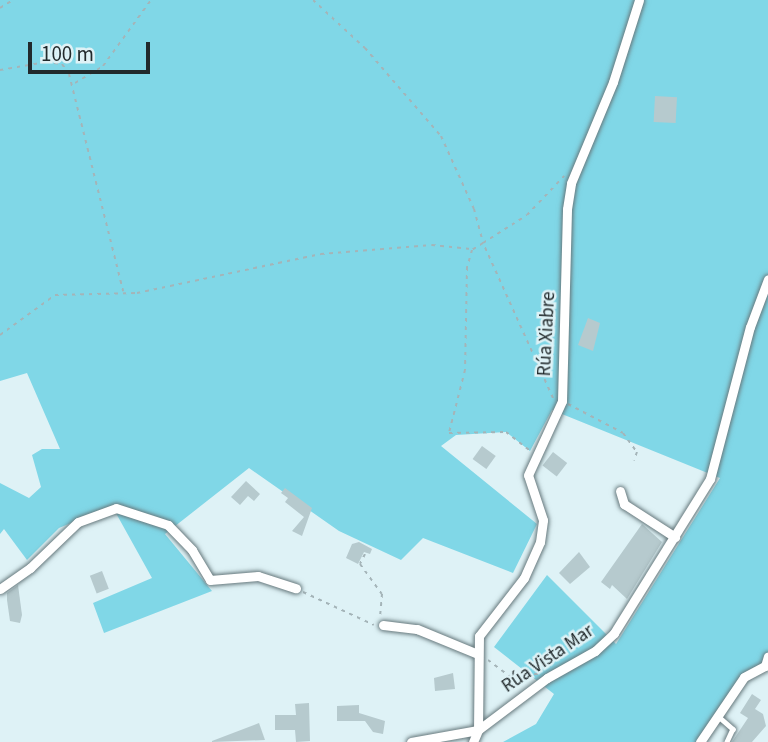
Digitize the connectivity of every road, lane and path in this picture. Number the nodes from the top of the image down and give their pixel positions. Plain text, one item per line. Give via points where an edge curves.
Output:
1 (13, 0) edge
2 (151, 0) edge
3 (313, 0) edge
4 (639, 0) edge
5 (0, 8) edge
6 (0, 70) edge
7 (74, 84) junction
8 (579, 160) junction
9 (482, 243) junction
10 (471, 250) junction
11 (768, 279) edge
12 (124, 292) junction
13 (0, 335) edge
14 (562, 401) junction
15 (635, 460) dead end
16 (535, 461) junction
17 (620, 491) dead end
18 (676, 537) junction
19 (365, 554) dead end
20 (296, 588) joint
21 (0, 589) edge
22 (383, 625) junction
23 (478, 654) junction
24 (768, 656) edge
25 (547, 678) junction
26 (716, 715) junction
27 (478, 730) junction
28 (411, 742) edge
29 (473, 742) edge
30 (700, 742) edge
31 (727, 742) edge

1 - 5 path
2 - 7 path via 103,66
3 - 9 path via 365,48 441,136 457,164
4 - 8 street, Rúa Xiabre via 613,82
6 - 7 path via 62,64
7 - 12 path
8 - 9 path via 527,215
8 - 14 street, Rúa Xiabre via 567,209
9 - 10 path
9 - 14 path via 547,390
10 - 12 path via 432,245 321,254
10 - 16 path via 465,370 449,433 506,432
11 - 18 street, Rúa Vista Mar via 750,327 716,463
12 - 13 path via 55,295
14 - 15 path via 623,433 638,452
14 - 16 street, Rúa Xiabre
16 - 23 street, Rúa Xiabre via 528,475 543,520 540,542 524,578 479,636
17 - 18 street via 624,504
18 - 25 street, Rúa Vista Mar via 607,642
19 - 22 path via 360,564 382,594
20 - 21 street via 258,576 210,580 192,550 168,525 116,508 78,522 30,568
20 - 22 path via 331,607
22 - 23 street via 417,629
23 - 25 path via 509,676 538,673
23 - 27 street, Rúa Xiabre
24 - 26 street via 765,666 744,677
25 - 27 street, Rúa Vista Mar
26 - 30 street
26 - 31 lane via 733,729
27 - 28 street
27 - 29 street

